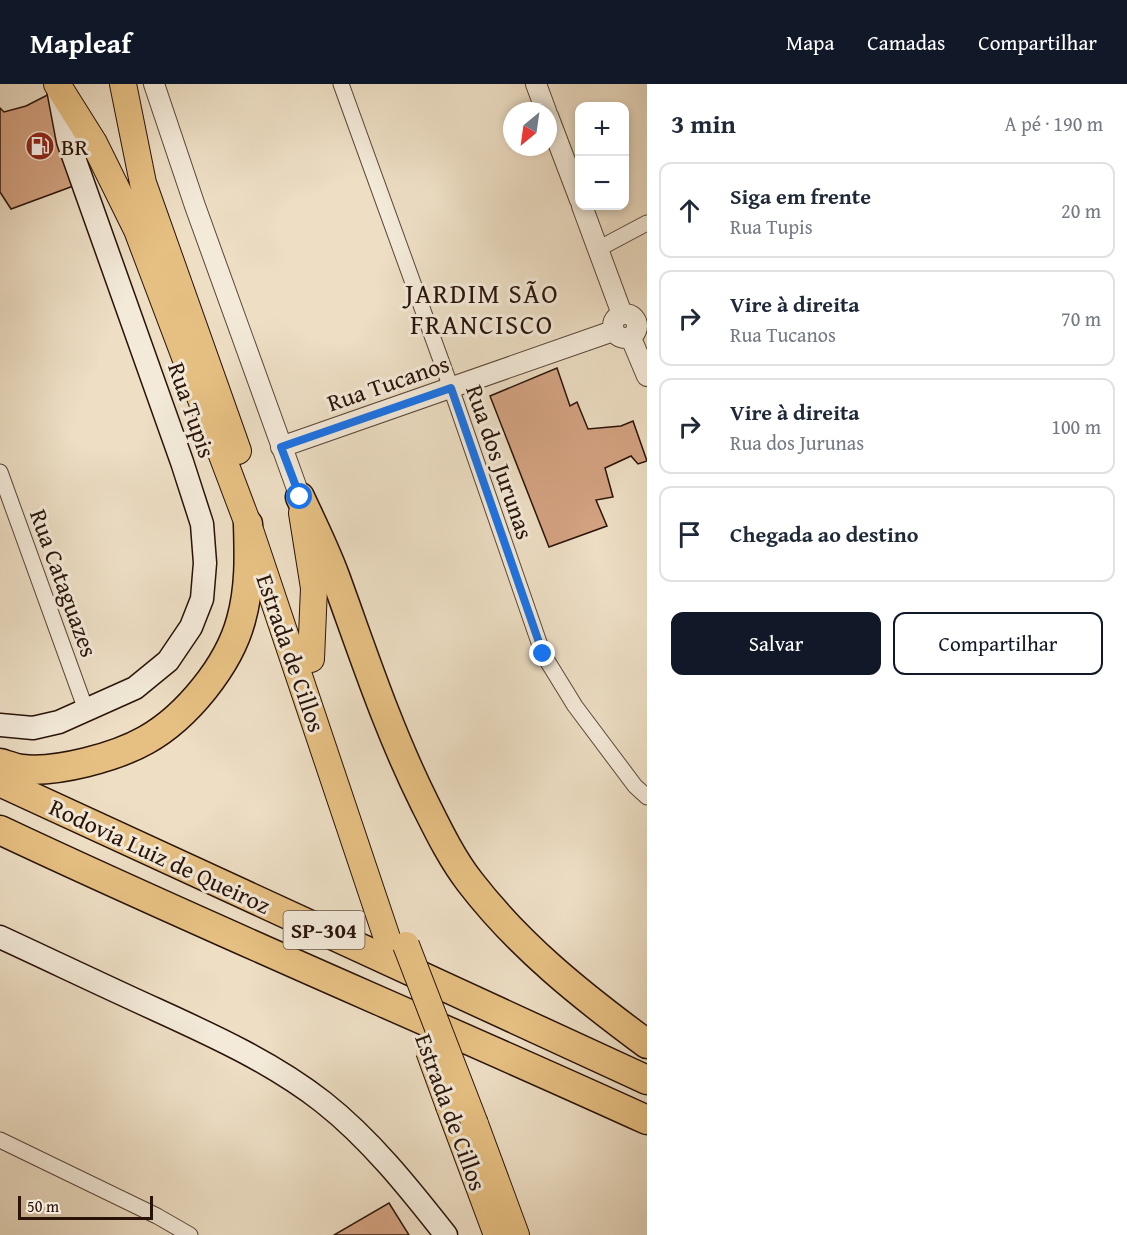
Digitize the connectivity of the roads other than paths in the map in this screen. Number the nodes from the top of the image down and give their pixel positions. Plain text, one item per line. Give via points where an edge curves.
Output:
1 (57, 84) edge
2 (123, 84) edge
3 (154, 84) edge
4 (340, 84) edge
5 (536, 84) edge
6 (543, 102) edge
7 (557, 140) edge
8 (575, 189) edge
9 (583, 210) edge
10 (647, 223) edge
11 (598, 249) junction
12 (622, 328) junction
13 (647, 376) edge
14 (451, 388) junction
15 (281, 447) junction
16 (0, 472) edge
17 (300, 497) junction
18 (248, 524) junction
19 (311, 659) junction
20 (86, 710) junction
21 (0, 725) edge
22 (0, 763) edge
23 (0, 782) edge
24 (647, 797) edge
25 (0, 830) edge
26 (0, 852) edge
27 (130, 892) junction
28 (0, 937) edge
29 (397, 943) junction
30 (475, 1042) junction
31 (647, 1044) edge
32 (647, 1080) edge
33 (647, 1120) edge
34 (647, 1136) edge
35 (0, 1140) edge
36 (190, 1235) edge
37 (446, 1235) edge
38 (497, 1235) edge
39 (516, 1235) edge

1 - 18 main road, Estrada de Cillos via 94,143 137,230
1 - 20 main road, Rua Tupis via 68,141 202,524 205,563 202,599 191,627 168,662 135,688
2 - 19 main road, Estrada de Cillos via 143,183
3 - 15 street
4 - 14 street, Rua dos Jurunas
5 - 6 street
7 - 8 street
9 - 11 street
10 - 11 street
11 - 12 street
12 - 13 street
12 - 14 street, Rua Tucanos
14 - 15 street, Rua Tucanos
14 - 24 street, Rua dos Jurunas via 543,654 575,706
15 - 17 street
16 - 20 street, Rua Cataguazes
17 - 19 main road via 314,588
17 - 31 highway via 334,573 404,763 437,829 469,880 506,926 554,972
18 - 22 highway via 249,574 241,620 229,653 185,711 147,740 105,758 65,767 24,769
18 - 29 main road, Estrada de Cillos
19 - 29 main road, Estrada de Cillos
20 - 21 main road, Rua Tupis via 33,728
23 - 32 highway, Rodovia Luiz de Queiroz / SP-304
25 - 27 highway, Rodovia Luiz de Queiroz / SP-304
26 - 27 highway
27 - 30 highway, Rodovia Luiz de Queiroz / SP-304
28 - 37 main road via 265,1063 323,1102 375,1151
29 - 38 main road, Estrada de Cillos, bridge via 449,1106
29 - 39 main road, Estrada de Cillos, bridge via 475,1124
30 - 33 highway, Rodovia Luiz de Queiroz / SP-304
30 - 34 highway
35 - 36 street

